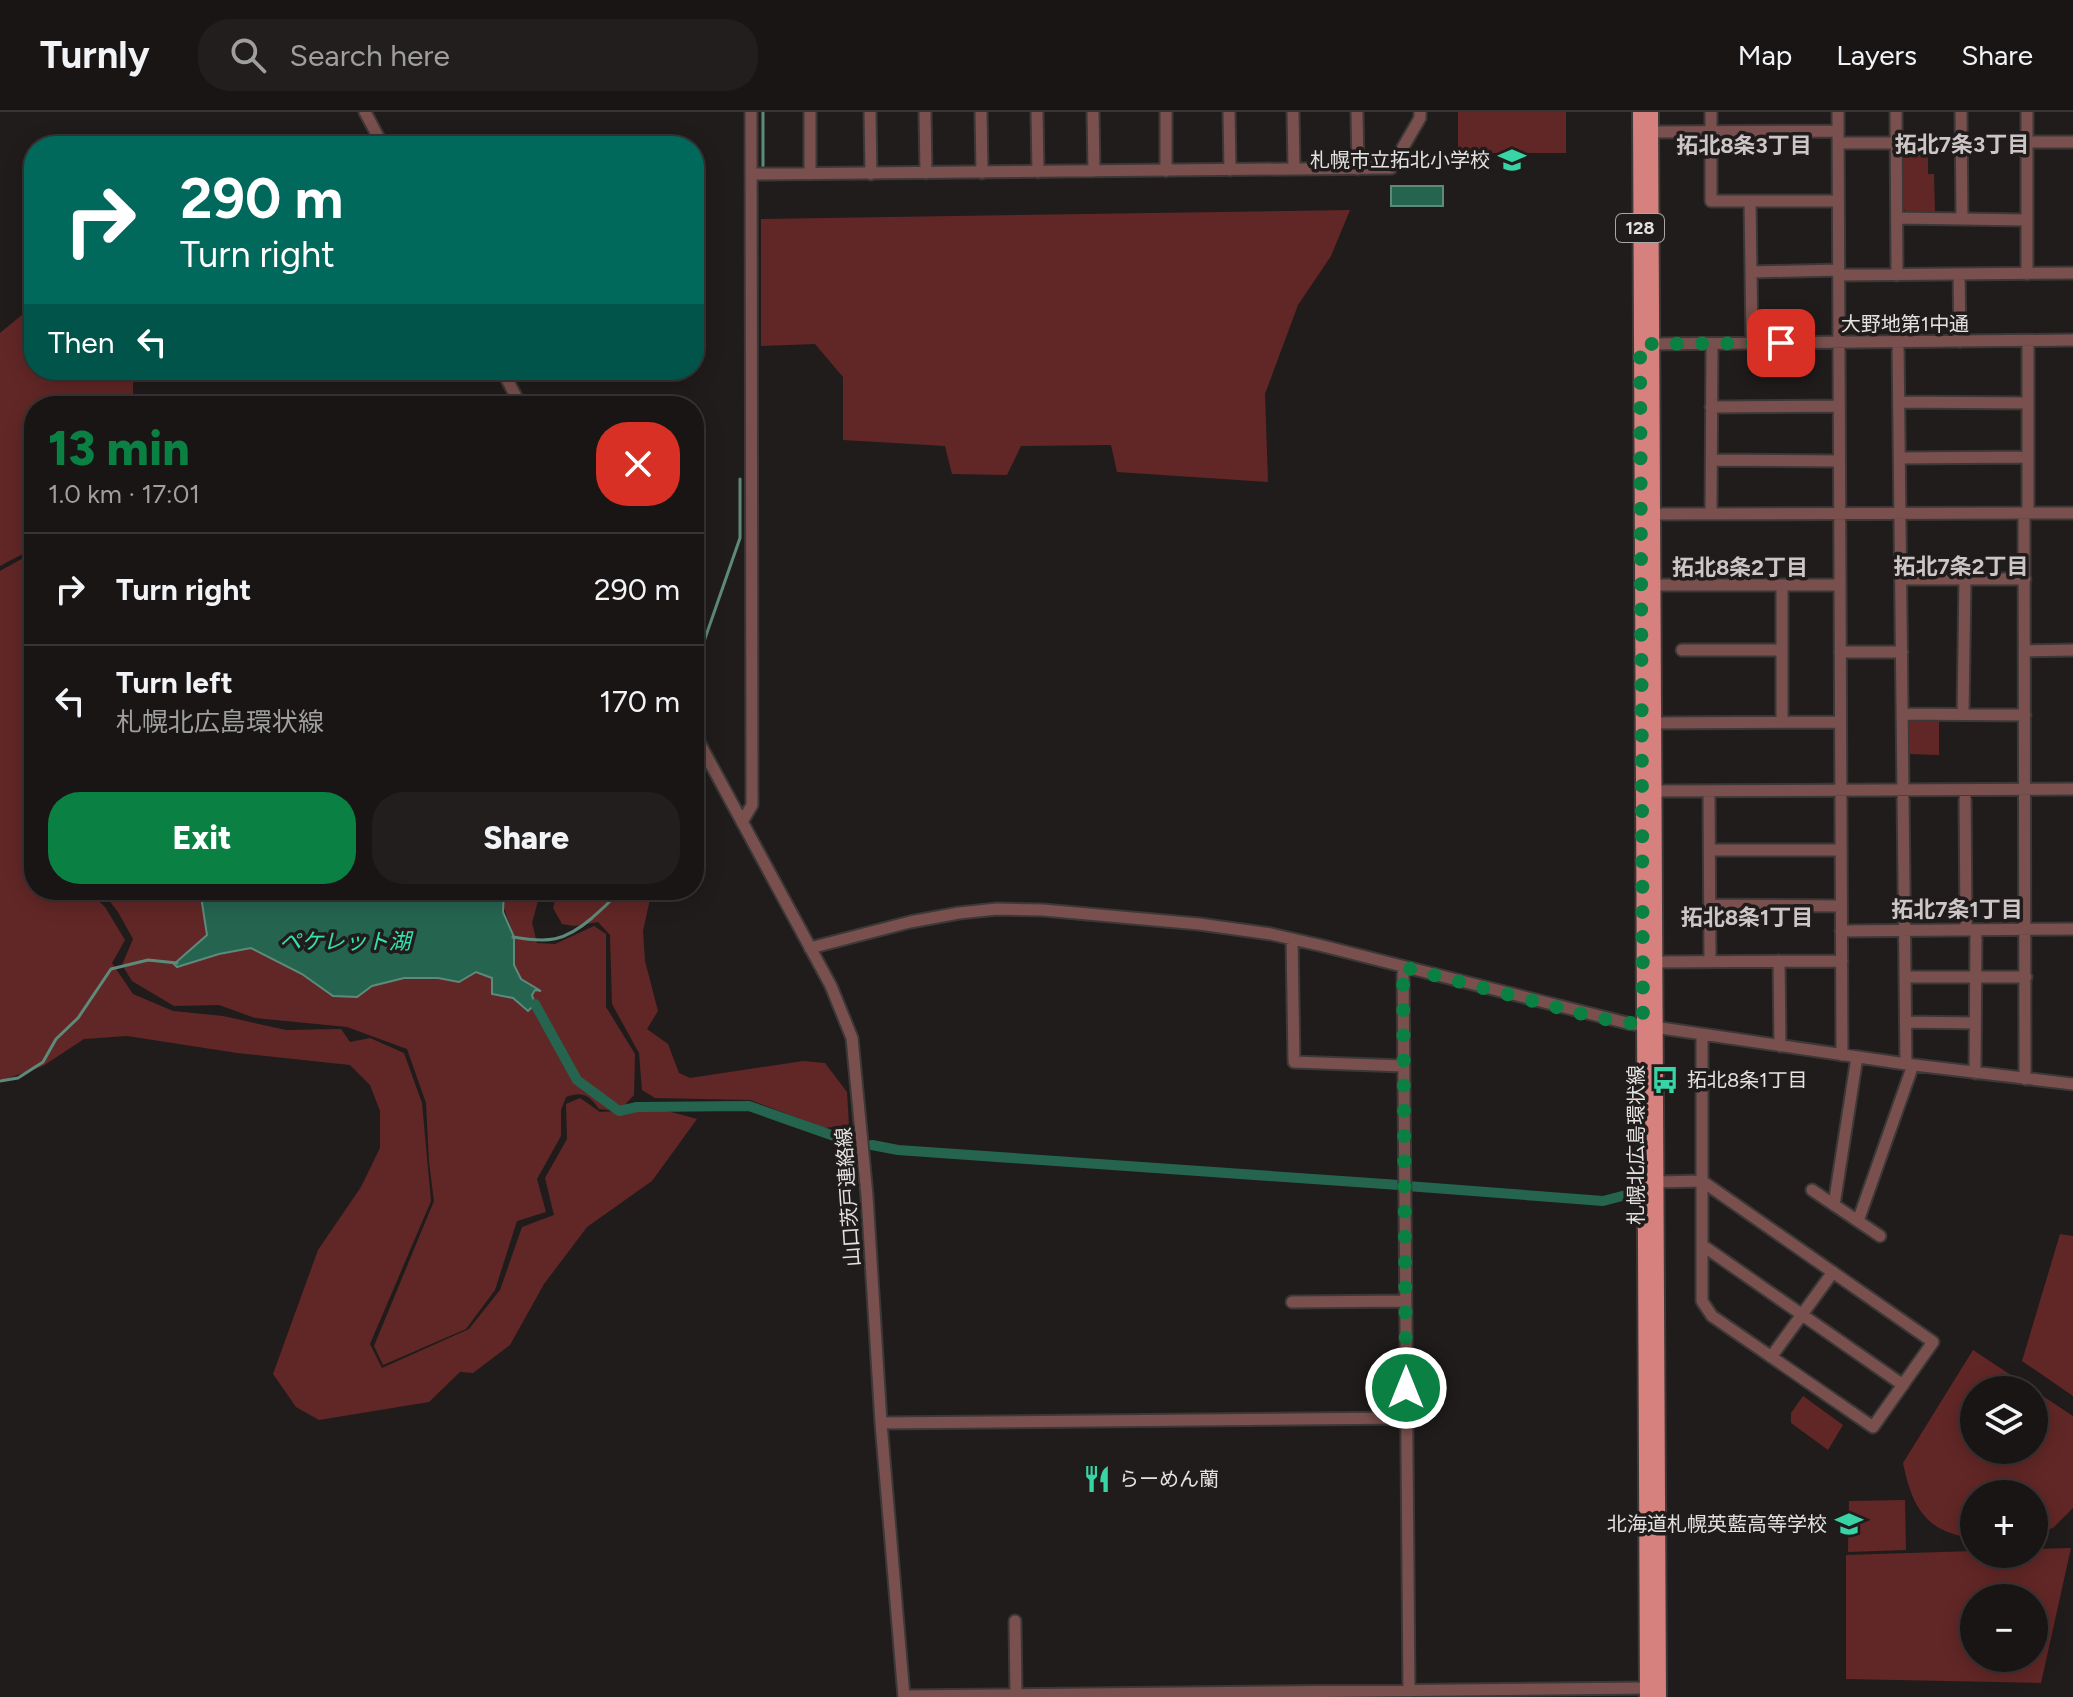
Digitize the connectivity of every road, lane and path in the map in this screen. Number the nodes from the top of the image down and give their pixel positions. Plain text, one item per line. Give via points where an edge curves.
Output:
1 (365, 112) edge
2 (751, 112) edge
3 (810, 112) edge
4 (870, 112) edge
5 (925, 112) edge
6 (981, 112) edge
7 (1037, 112) edge
8 (1093, 112) edge
9 (1166, 112) edge
10 (1229, 112) edge
11 (1293, 112) edge
12 (1357, 112) edge
13 (1420, 112) edge
14 (1640, 112) edge
15 (1651, 112) edge
16 (1711, 112) edge
17 (1838, 112) edge
18 (1896, 112) edge
19 (1961, 112) edge
20 (2027, 112) edge
21 (1651, 132) junction
22 (1711, 132) junction
23 (378, 136) edge
24 (1838, 137) junction
25 (2027, 142) junction
26 (2073, 142) edge
27 (1896, 143) junction
28 (1294, 169) junction
29 (1358, 169) junction
30 (1230, 170) junction
31 (1094, 171) junction
32 (1166, 171) junction
33 (1038, 172) junction
34 (926, 173) junction
35 (982, 173) junction
36 (751, 174) junction
37 (810, 174) junction
38 (871, 174) junction
39 (1750, 201) junction
40 (1838, 201) junction
41 (1897, 218) junction
42 (1962, 219) junction
43 (2027, 220) junction
44 (1751, 272) junction
45 (1838, 273) junction
46 (2073, 273) edge
47 (1959, 274) junction
48 (2027, 274) junction
49 (1897, 275) junction
50 (2073, 340) edge
51 (2028, 341) junction
52 (1898, 342) junction
53 (1960, 342) junction
54 (1752, 343) junction
55 (1839, 343) junction
56 (1646, 344) junction
57 (1712, 344) junction
58 (1899, 402) junction
59 (2027, 403) junction
60 (1839, 406) junction
61 (1711, 407) junction
62 (2027, 457) junction
63 (1900, 458) junction
64 (1712, 460) junction
65 (1839, 461) junction
66 (2026, 513) junction
67 (2073, 513) edge
68 (1647, 514) junction
69 (1711, 514) junction
70 (1901, 514) junction
71 (1839, 515) junction
72 (1901, 579) junction
73 (1965, 579) junction
74 (2025, 579) junction
75 (1653, 585) junction
76 (1782, 585) junction
77 (1840, 585) junction
78 (1682, 650) dead end
79 (1782, 650) junction
80 (2073, 650) edge
81 (2025, 651) junction
82 (1840, 652) junction
83 (1902, 652) junction
84 (1903, 714) junction
85 (1963, 714) junction
86 (2025, 715) junction
87 (1782, 722) junction
88 (1840, 722) junction
89 (1654, 723) junction
90 (704, 752) edge
91 (2073, 789) edge
92 (1904, 790) junction
93 (1965, 790) junction
94 (2024, 790) junction
95 (1648, 791) junction
96 (1709, 791) junction
97 (1840, 791) junction
98 (742, 822) junction
99 (1710, 850) junction
100 (1841, 850) junction
101 (1710, 905) junction
102 (1841, 906) junction
103 (2026, 929) junction
104 (2073, 929) edge
105 (1906, 930) junction
106 (1971, 930) junction
107 (1841, 931) junction
108 (1292, 939) junction
109 (810, 948) junction
110 (1779, 961) junction
111 (1842, 961) junction
112 (1655, 962) junction
113 (1710, 962) junction
114 (1403, 967) junction
115 (1906, 977) junction
116 (2026, 977) junction
117 (1976, 978) junction
118 (1906, 1022) junction
119 (1975, 1023) junction
120 (1649, 1026) junction
121 (1702, 1034) junction
122 (1780, 1046) junction
123 (1842, 1055) junction
124 (1857, 1057) junction
125 (1909, 1065) junction
126 (1403, 1066) junction
127 (1975, 1073) junction
128 (2025, 1079) junction
129 (2073, 1084) edge
130 (1702, 1181) junction
131 (1656, 1182) junction
132 (1812, 1190) dead end
133 (1834, 1205) junction
134 (1858, 1221) junction
135 (1880, 1236) dead end
136 (1702, 1245) junction
137 (1833, 1272) junction
138 (1405, 1301) junction
139 (1292, 1302) dead end
140 (1803, 1314) junction
141 (1771, 1357) junction
142 (1903, 1385) junction
143 (1406, 1418) junction
144 (881, 1423) junction
145 (1015, 1621) dead end
146 (1409, 1691) junction
147 (1016, 1694) junction
148 (1651, 1694) edge
149 (904, 1696) edge

1 - 23 street
2 - 36 street
3 - 37 street
4 - 38 street
5 - 34 street
6 - 35 street
7 - 33 street
8 - 31 street
9 - 32 street
10 - 30 street
11 - 28 street
12 - 29 street
13 - 29 street via 1391,168
14 - 56 main road, 札幌北広島環状線 / 128
15 - 21 main road, 札幌北広島環状線 / 128
16 - 22 street
17 - 24 street
18 - 27 street
19 - 42 street
20 - 25 street
21 - 22 street
21 - 56 main road, 札幌北広島環状線 / 128
22 - 24 street
22 - 39 street via 1711,201
24 - 27 street
24 - 40 street
25 - 26 street
25 - 43 street
27 - 41 street
28 - 29 street
28 - 30 street
30 - 32 street
31 - 32 street
31 - 33 street
33 - 35 street
34 - 35 street
34 - 38 street
36 - 37 street
36 - 98 street via 752,805
37 - 38 street
39 - 40 street
39 - 44 street
40 - 45 street
41 - 42 street
41 - 49 street
42 - 43 street
43 - 48 street
44 - 45 street
44 - 54 street
45 - 49 street
45 - 55 street
46 - 48 street
47 - 48 street
47 - 49 street
47 - 53 street
50 - 51 street, 大野地第1中通
51 - 53 street, 大野地第1中通
51 - 59 street
52 - 53 street, 大野地第1中通
52 - 55 street, 大野地第1中通
52 - 58 street
54 - 55 street, 大野地第1中通
54 - 57 street, 大野地第1中通
55 - 60 street
56 - 57 street, 大野地第1中通
56 - 68 main road, 札幌北広島環状線 / 128
57 - 61 street
58 - 59 street
58 - 63 street
59 - 62 street
60 - 61 street
60 - 65 street
61 - 64 street
62 - 63 street
62 - 66 street
63 - 70 street
64 - 65 street
64 - 69 street
65 - 71 street
66 - 67 street
66 - 70 street
66 - 74 street
68 - 69 street
68 - 75 main road, 札幌北広島環状線 / 128
68 - 95 main road, 札幌北広島環状線 / 128
69 - 71 street
70 - 71 street
70 - 72 street
71 - 77 street
72 - 73 street
72 - 83 street
73 - 74 street
73 - 85 street
74 - 81 street
75 - 76 street
75 - 89 main road, 札幌北広島環状線 / 128
76 - 77 street
76 - 79 street
77 - 82 street
78 - 79 street
79 - 87 street
80 - 81 street
81 - 86 street
82 - 83 street
82 - 88 street
83 - 84 street
84 - 85 street
84 - 92 street
85 - 86 street
86 - 94 street
87 - 88 street
87 - 89 street
88 - 97 street
89 - 95 main road, 札幌北広島環状線 / 128
90 - 98 street, 山口茨戸連絡線
91 - 94 street
92 - 93 street
92 - 97 street
92 - 105 street
93 - 94 street
93 - 106 street
94 - 103 street
95 - 96 street
95 - 112 main road, 札幌北広島環状線 / 128
95 - 120 main road, 札幌北広島環状線 / 128
96 - 97 street
96 - 99 street
97 - 100 street
98 - 109 street, 山口茨戸連絡線
99 - 100 street
99 - 101 street
100 - 102 street
101 - 102 street
101 - 113 street
102 - 107 street
103 - 104 street
103 - 106 street
103 - 116 street
105 - 106 street
105 - 107 street
105 - 115 street
106 - 117 street
107 - 111 street
108 - 109 street via 1199,924 997,909 910,922
108 - 114 street
108 - 126 street via 1294,1062
109 - 144 street, 山口茨戸連絡線 via 831,986 855,1054
110 - 111 street
110 - 113 street
110 - 122 street
111 - 123 street
112 - 113 street
112 - 120 main road, 札幌北広島環状線 / 128
114 - 120 street via 1598,1018
114 - 126 street
115 - 117 street
115 - 118 street
116 - 117 street
116 - 128 street
117 - 119 street
118 - 119 street
118 - 125 street
119 - 127 street
120 - 121 street
120 - 131 main road, 札幌北広島環状線 / 128
120 - 148 main road, 札幌北広島環状線 / 128
121 - 122 street
121 - 130 street
122 - 123 street
123 - 124 street
124 - 125 street
124 - 133 street
125 - 127 street
125 - 134 street
126 - 138 street
127 - 128 street
128 - 129 street
130 - 131 street
130 - 136 street
130 - 137 street
131 - 148 main road, 札幌北広島環状線 / 128
132 - 133 street
133 - 134 street
134 - 135 street
136 - 140 street
136 - 141 street via 1702,1301 1712,1316
137 - 140 street
137 - 142 street via 1933,1342
138 - 139 street
138 - 143 street
140 - 141 street
140 - 142 street
141 - 142 street via 1873,1427
143 - 144 street
143 - 146 street
144 - 149 street, 山口茨戸連絡線
145 - 147 street
146 - 147 street
146 - 148 street
147 - 149 street

